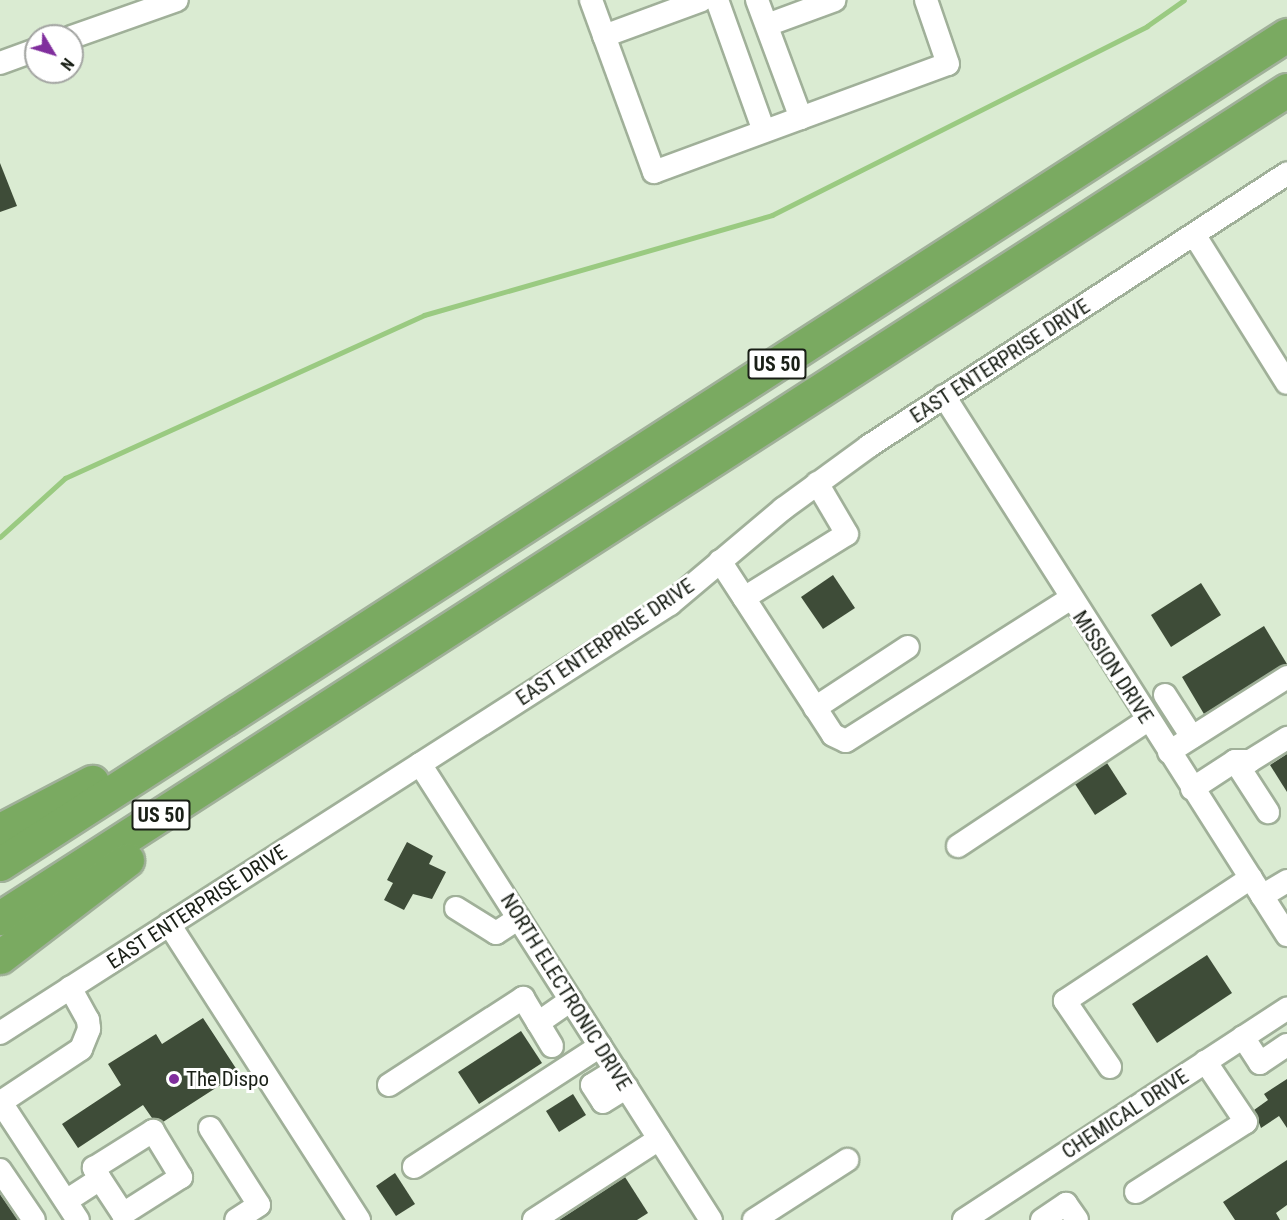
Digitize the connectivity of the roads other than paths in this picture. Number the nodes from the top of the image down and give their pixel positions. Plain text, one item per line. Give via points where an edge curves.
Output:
1 (177, 0) edge
2 (591, 0) edge
3 (702, 0) edge
4 (717, 0) edge
5 (757, 0) edge
6 (835, 0) edge
7 (926, 0) edge
8 (766, 25) junction
9 (84, 33) edge
10 (1287, 35) edge
11 (604, 36) junction
12 (24, 54) edge
13 (0, 63) edge
14 (1287, 90) edge
15 (801, 118) junction
16 (764, 131) junction
17 (1287, 174) edge
18 (1196, 236) junction
19 (1287, 383) edge
20 (944, 396) junction
21 (817, 483) junction
22 (720, 561) junction
23 (744, 598) junction
24 (1070, 599) junction
25 (908, 647) dead end
26 (1287, 677) edge
27 (267, 692) junction
28 (1165, 695) dead end
29 (815, 708) junction
30 (321, 712) junction
31 (1148, 720) junction
32 (1192, 737) junction
33 (1287, 738) edge
34 (1169, 752) junction
35 (1235, 761) junction
36 (420, 764) junction
37 (1192, 789) junction
38 (1268, 812) dead end
39 (0, 830) edge
40 (958, 846) dead end
41 (0, 864) edge
42 (1287, 881) edge
43 (1256, 887) junction
44 (456, 908) dead end
45 (0, 918) edge
46 (519, 918) junction
47 (170, 924) junction
48 (1287, 935) edge
49 (0, 957) edge
50 (70, 988) junction
51 (572, 1000) junction
52 (1287, 1009) edge
53 (538, 1023) junction
54 (0, 1033) edge
55 (1243, 1037) junction
56 (1287, 1045) edge
57 (552, 1046) dead end
58 (600, 1046) junction
59 (1205, 1061) junction
60 (1110, 1068) dead end
61 (389, 1085) dead end
62 (0, 1101) edge
63 (210, 1128) dead end
64 (659, 1139) junction
65 (847, 1160) dead end
66 (414, 1167) dead end
67 (0, 1170) edge
68 (100, 1179) dead end
69 (1136, 1192) dead end
70 (342, 1209) edge
71 (72, 1211) edge
72 (241, 1219) edge
73 (34, 1220) edge
74 (359, 1220) edge
75 (534, 1220) edge
76 (711, 1220) edge
77 (754, 1220) edge
78 (964, 1220) edge
79 (1042, 1220) edge
80 (1077, 1220) edge

1 - 9 street
2 - 11 street
3 - 11 street
4 - 16 street
5 - 8 street
6 - 8 street
7 - 15 street via 948,63
8 - 15 street
10 - 27 highway, US 50
11 - 16 street via 654,172
12 - 13 street
14 - 30 highway, US 50
15 - 16 street
17 - 18 street, EAST ENTERPRISE DRIVE
18 - 19 street
18 - 20 street, EAST ENTERPRISE DRIVE
20 - 21 street, EAST ENTERPRISE DRIVE
20 - 24 street, MISSION DRIVE
21 - 22 street, EAST ENTERPRISE DRIVE
21 - 23 street via 848,534
22 - 23 street
22 - 36 street, EAST ENTERPRISE DRIVE via 670,604
23 - 29 street
24 - 29 street via 856,737 839,740
24 - 31 street, MISSION DRIVE
25 - 29 street
26 - 32 street
27 - 39 highway
27 - 41 highway, US 50
28 - 32 street
30 - 45 highway, US 50
30 - 49 highway
31 - 34 street, MISSION DRIVE
31 - 40 street
32 - 34 street
33 - 35 street via 1250,761
34 - 37 street, MISSION DRIVE
35 - 37 street
35 - 38 street
36 - 46 street, NORTH ELECTRONIC DRIVE
36 - 47 street, EAST ENTERPRISE DRIVE
37 - 43 street, MISSION DRIVE
42 - 43 street
43 - 48 street, MISSION DRIVE
43 - 60 street via 1065,1001
44 - 46 street via 496,933
46 - 51 street, NORTH ELECTRONIC DRIVE
47 - 50 street, EAST ENTERPRISE DRIVE
47 - 70 street
50 - 54 street, EAST ENTERPRISE DRIVE
50 - 62 street via 88,1020 89,1029 81,1049
51 - 53 street
51 - 58 street, NORTH ELECTRONIC DRIVE
52 - 55 street, CHEMICAL DRIVE
53 - 57 street
53 - 61 street via 523,998
55 - 56 street via 1260,1063
55 - 59 street, CHEMICAL DRIVE
58 - 64 street, NORTH ELECTRONIC DRIVE
58 - 66 street
59 - 69 street via 1246,1122
59 - 78 street, CHEMICAL DRIVE
62 - 71 street
63 - 72 street via 259,1205
64 - 75 street
64 - 76 street, NORTH ELECTRONIC DRIVE
65 - 77 street
67 - 73 street
68 - 71 street
70 - 74 street
79 - 80 street via 1066,1204

